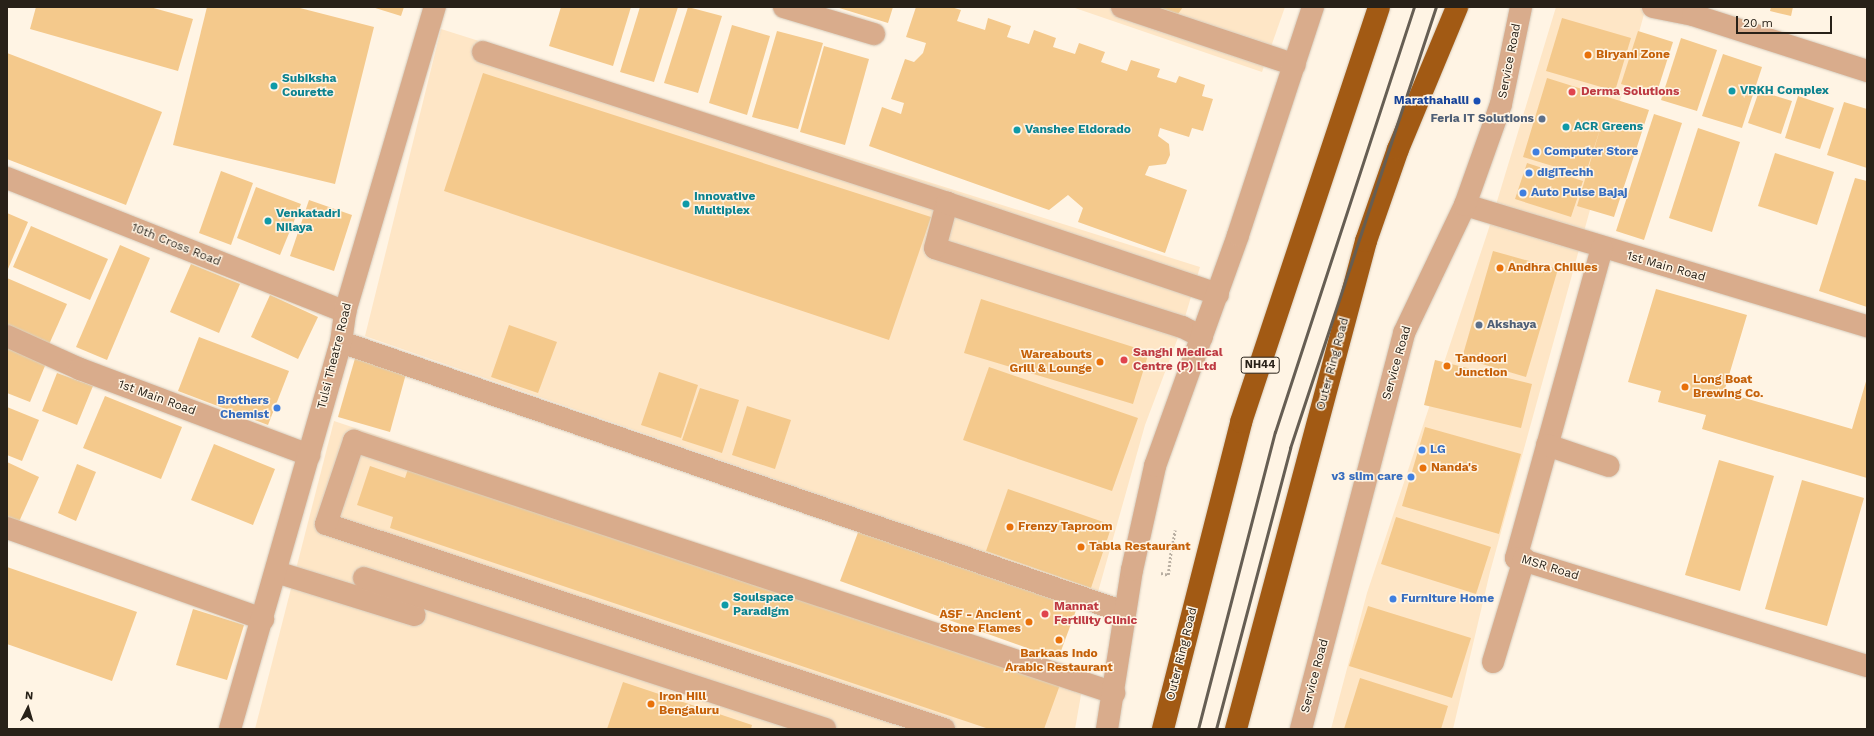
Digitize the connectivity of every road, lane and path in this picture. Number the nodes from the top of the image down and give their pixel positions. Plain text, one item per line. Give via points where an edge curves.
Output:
1 (435, 7) edge
2 (784, 7) edge
3 (1122, 7) edge
4 (1313, 7) edge
5 (1379, 7) edge
6 (1521, 7) edge
7 (1653, 7) edge
8 (1459, 10) edge
9 (874, 34) dead end
10 (483, 52) dead end
11 (1295, 65) junction
12 (1867, 71) edge
13 (7, 178) edge
14 (947, 203) junction
15 (1465, 205) junction
16 (1602, 248) junction
17 (1218, 294) junction
18 (345, 312) junction
19 (1867, 326) edge
20 (7, 336) edge
21 (1202, 337) junction
22 (341, 342) junction
23 (1547, 445) junction
24 (310, 454) junction
25 (1609, 466) dead end
26 (7, 528) edge
27 (1176, 530) dead end
28 (1171, 550) dead end
29 (1164, 553) dead end
30 (1524, 559) junction
31 (1162, 567) dead end
32 (276, 572) junction
33 (364, 578) dead end
34 (1124, 612) junction
35 (415, 615) dead end
36 (263, 619) junction
37 (1493, 662) dead end
38 (1867, 666) edge
39 (1114, 693) junction
40 (230, 729) edge
41 (825, 729) edge
42 (944, 729) edge
43 (1107, 729) edge
44 (1162, 729) edge
45 (1236, 729) edge
46 (1301, 729) edge

1 - 18 street, Tulsi Theatre Road
2 - 9 street
3 - 11 street
4 - 11 street
5 - 44 highway, Outer Ring Road / NH44 via 1242,422
6 - 15 street, Service Road via 1501,104
7 - 12 street via 1693,15
8 - 45 highway, Outer Ring Road via 1398,149 1366,242
10 - 14 street
11 - 17 street
13 - 18 street, 10th Cross Road
14 - 17 street
14 - 21 street via 935,248 1182,327
15 - 16 street, 1st Main Road
15 - 46 street, Service Road via 1404,334
16 - 19 street, 1st Main Road
16 - 23 street, MSR Road
17 - 21 street
18 - 22 street, Tulsi Theatre Road
20 - 24 street, 1st Main Road via 80,369
21 - 34 street via 1155,466
22 - 24 street, Tulsi Theatre Road
22 - 34 street
23 - 25 street
23 - 30 street, MSR Road via 1516,558
24 - 32 street, Tulsi Theatre Road
26 - 36 street
27 - 29 path via 1172,547 1165,545
28 - 31 path via 1168,575 1161,574
30 - 37 street
30 - 38 street, MSR Road
32 - 35 street
32 - 36 street, Tulsi Theatre Road
33 - 41 street
34 - 39 street
36 - 40 street, Tulsi Theatre Road
39 - 42 street via 354,441 326,524
39 - 43 street

